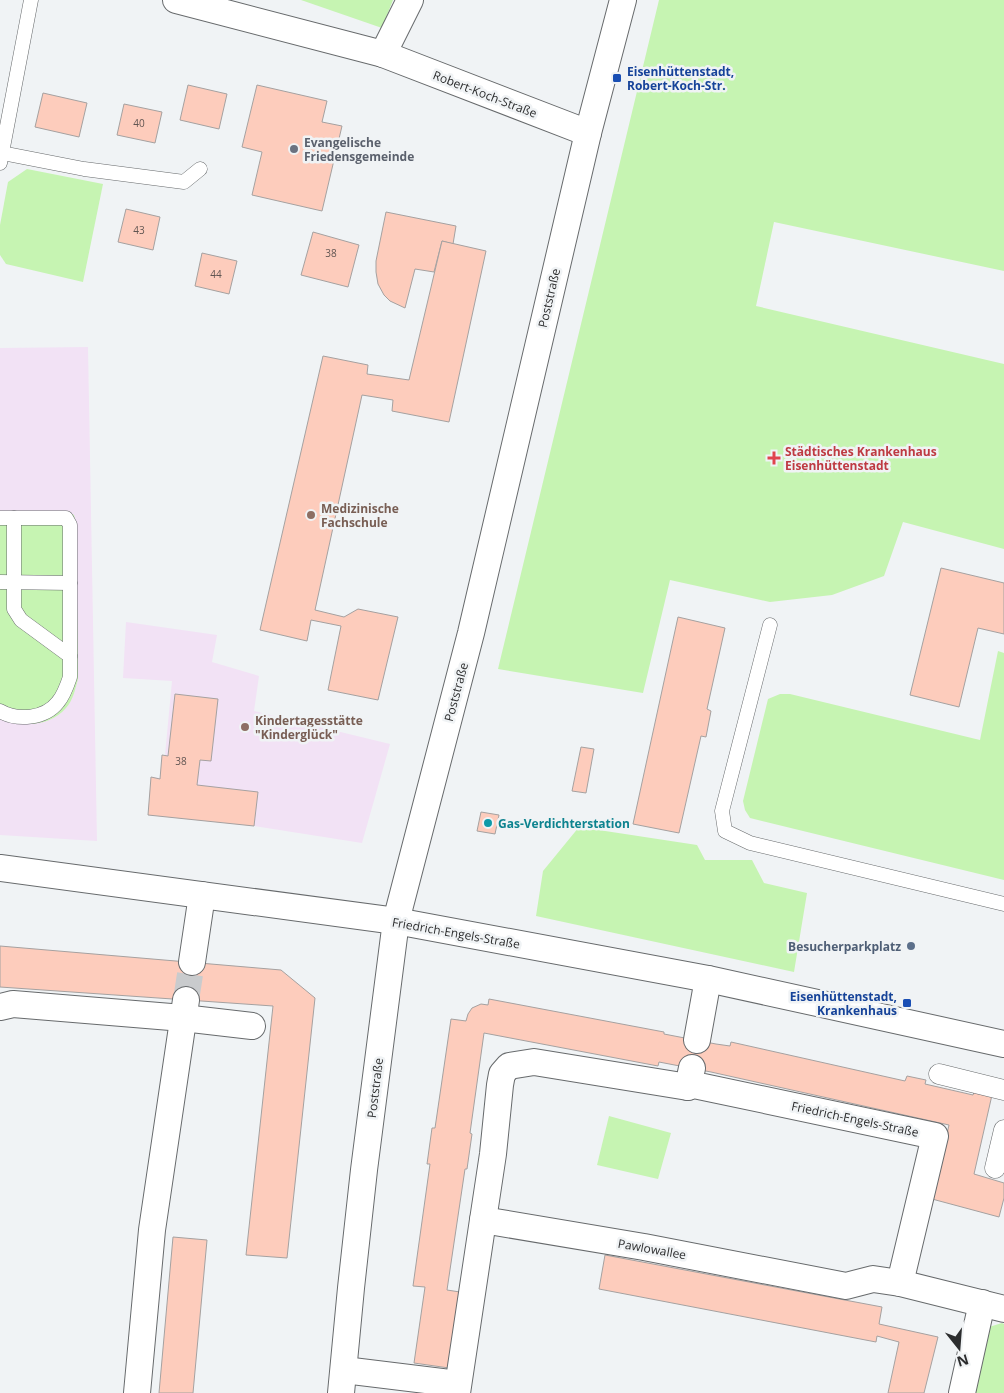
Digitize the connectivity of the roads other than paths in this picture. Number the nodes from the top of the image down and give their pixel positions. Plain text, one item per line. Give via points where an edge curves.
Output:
1 (31, 0) edge
2 (176, 0) edge
3 (410, 0) edge
4 (623, 0) edge
5 (383, 54) junction
6 (588, 134) junction
7 (1, 158) edge
8 (200, 169) dead end
9 (7, 518) edge
10 (7, 582) edge
11 (70, 583) junction
12 (770, 625) dead end
13 (70, 656) junction
14 (0, 711) edge
15 (0, 868) edge
16 (202, 895) junction
17 (1004, 904) edge
18 (396, 921) junction
19 (192, 962) tunnel mouth
20 (708, 979) junction
21 (0, 1007) edge
22 (185, 1009) junction
23 (252, 1026) dead end
24 (698, 1040) dead end
25 (1004, 1044) edge
26 (939, 1074) dead end
27 (1004, 1090) edge
28 (1004, 1130) edge
29 (995, 1168) dead end
30 (483, 1220) junction
31 (900, 1282) junction
32 (997, 1303) edge
33 (342, 1381) edge
34 (458, 1389) edge
35 (137, 1393) edge
36 (962, 1393) edge

1 - 7 lane
2 - 5 street, Robert-Koch-Straße
3 - 5 street
4 - 6 street, Poststraße
5 - 6 street, Robert-Koch-Straße
6 - 18 street, Poststraße via 471,633
7 - 8 lane via 184,182
9 - 10 lane
9 - 11 lane via 66,518 70,525
10 - 11 lane
10 - 13 lane via 14,609 21,620
11 - 13 lane
12 - 17 lane via 722,811 726,831 750,843
13 - 14 lane via 70,677 57,704 46,712 21,719
15 - 16 street, Friedrich-Engels-Straße
16 - 18 street, Friedrich-Engels-Straße
16 - 19 street
18 - 20 street, Friedrich-Engels-Straße
18 - 33 street, Poststraße via 364,1170
20 - 24 street
20 - 25 street, Friedrich-Engels-Straße
21 - 22 street via 13,1004
22 - 23 street
22 - 35 street via 152,1230
26 - 27 street
28 - 29 street
30 - 31 street, Pawlowallee via 846,1286 873,1279
30 - 31 street, Friedrich-Engels-Straße via 502,1074 509,1066 534,1062 690,1078 694,1085 935,1136
30 - 34 street
31 - 32 street, Pawlowallee
32 - 36 street, Pawlowallee
33 - 34 street

